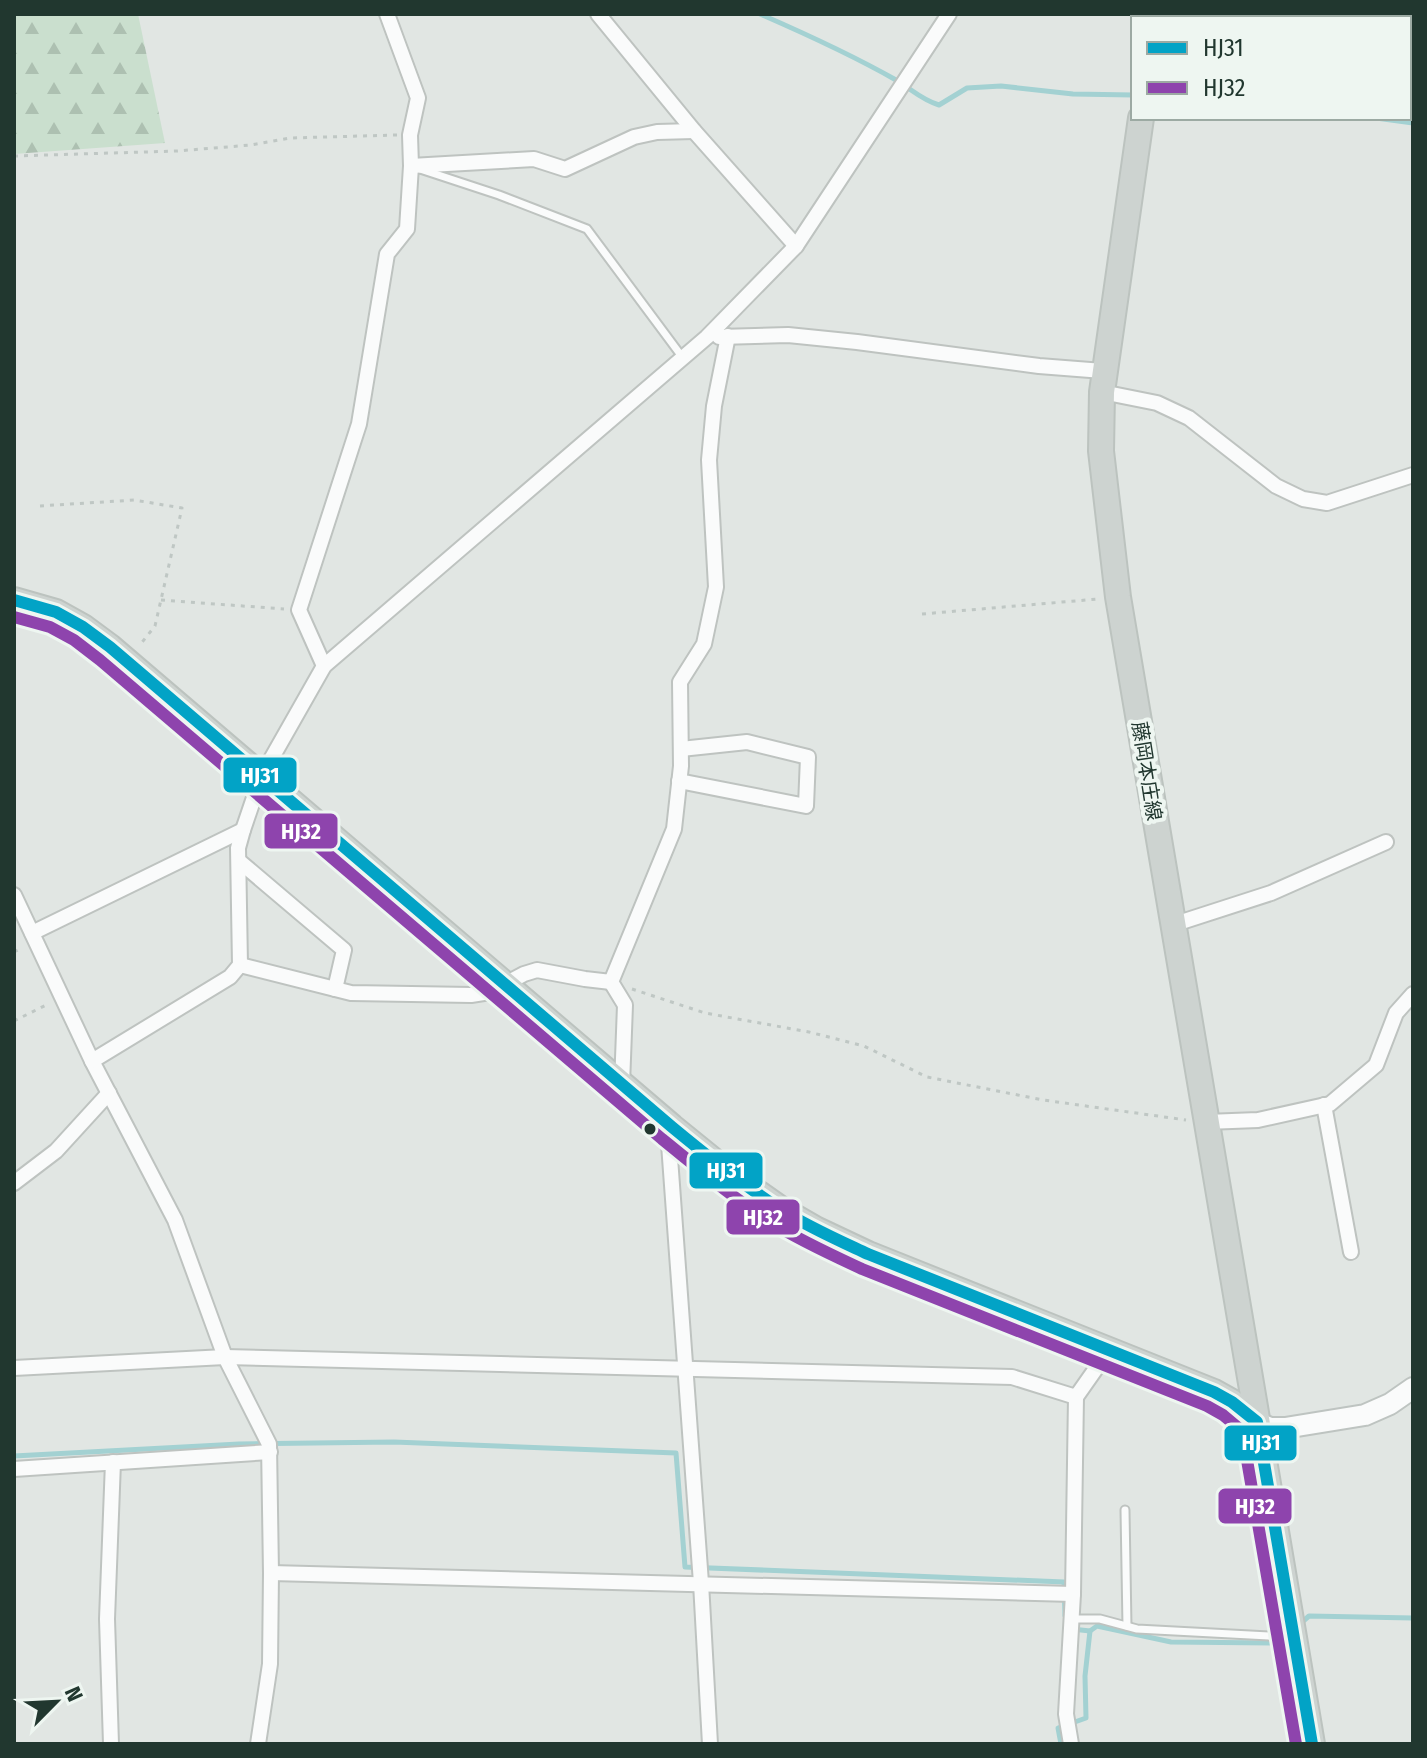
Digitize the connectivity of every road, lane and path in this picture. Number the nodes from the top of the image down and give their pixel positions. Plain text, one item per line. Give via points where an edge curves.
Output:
1 (387, 14) edge
2 (598, 14) edge
3 (947, 15) edge
4 (1141, 120) edge
5 (694, 131) junction
6 (410, 135) junction
7 (14, 156) edge
8 (411, 166) junction
9 (796, 246) junction
10 (728, 336) junction
11 (707, 337) junction
12 (683, 358) junction
13 (1102, 381) junction
14 (1413, 475) edge
15 (40, 506) dead end
16 (1118, 597) junction
17 (14, 600) edge
18 (161, 600) junction
19 (299, 610) junction
20 (922, 614) dead end
21 (128, 662) junction
22 (324, 666) junction
23 (681, 749) junction
24 (261, 777) junction
25 (679, 781) junction
26 (243, 830) junction
27 (1386, 842) dead end
28 (239, 861) junction
29 (14, 895) edge
30 (1172, 925) junction
31 (32, 933) junction
32 (240, 965) junction
33 (611, 982) junction
34 (506, 984) junction
35 (335, 989) junction
36 (1413, 994) edge
37 (62, 997) junction
38 (14, 1021) edge
39 (92, 1061) junction
40 (622, 1086) junction
41 (109, 1093) junction
42 (1324, 1105) junction
43 (1206, 1122) junction
44 (672, 1127) junction
45 (14, 1183) edge
46 (1351, 1252) dead end
47 (1109, 1350) junction
48 (225, 1357) junction
49 (14, 1368) edge
50 (684, 1369) junction
51 (1413, 1388) edge
52 (1076, 1397) junction
53 (1257, 1422) junction
54 (270, 1452) junction
55 (113, 1462) junction
56 (14, 1469) edge
57 (1125, 1510) dead end
58 (271, 1573) junction
59 (701, 1583) junction
60 (1073, 1594) junction
61 (1072, 1619) junction
62 (1127, 1626) junction
63 (1294, 1639) junction
64 (111, 1744) edge
65 (258, 1744) edge
66 (710, 1744) edge
67 (1071, 1744) edge
68 (1312, 1744) edge

1 - 6 street via 418,98
2 - 5 street
3 - 9 street
4 - 13 main road, 藤岡本庄線
5 - 8 street via 634,137 565,169 534,159
5 - 9 street
6 - 7 path
6 - 8 street
8 - 12 lane via 587,229
8 - 19 street via 407,229 387,254 359,424
9 - 11 street
10 - 11 street
10 - 13 street via 815,338 1039,366
10 - 23 street via 709,460 716,587 704,644 680,682
11 - 12 street
12 - 22 street
13 - 14 street via 1189,418 1276,486 1303,499 1327,503
13 - 16 main road, 藤岡本庄線 via 1101,451
15 - 18 path via 134,500 182,508
16 - 20 path
16 - 30 main road, 藤岡本庄線
17 - 21 main road via 56,612
18 - 19 path
18 - 21 path via 155,626
19 - 22 street
21 - 24 main road
22 - 24 street
23 - 25 street
23 - 25 street via 747,742 808,757 806,806
24 - 26 street
24 - 34 main road
25 - 33 street via 674,829
26 - 28 street
26 - 31 street
27 - 30 street via 1271,893
28 - 32 street
28 - 35 street via 344,950
29 - 31 street
30 - 43 main road, 藤岡本庄線
31 - 37 street
32 - 35 street
32 - 39 street via 230,977
33 - 34 street via 537,970
33 - 40 street via 625,1005
33 - 43 path via 705,1013 864,1046 927,1077 1043,1100
34 - 35 street via 471,995
34 - 40 main road
36 - 42 street via 1396,1013 1376,1065
37 - 38 path
37 - 39 street
39 - 41 street
40 - 44 main road
41 - 45 street via 56,1151
41 - 48 street via 175,1220
42 - 43 street via 1258,1120
42 - 46 street
43 - 53 main road, 藤岡本庄線
44 - 47 main road via 815,1229
44 - 50 street
47 - 52 street
47 - 53 main road via 1214,1392
48 - 49 street
48 - 50 street
48 - 54 street
50 - 52 street via 1012,1377
50 - 59 street
51 - 53 street via 1365,1415 1285,1428
52 - 60 street
53 - 63 main road, 藤岡本庄線
54 - 55 street
54 - 58 street
55 - 56 street
55 - 64 street via 107,1619
57 - 62 lane
58 - 59 street
58 - 65 street via 270,1664
59 - 60 street
59 - 66 street
60 - 61 street
61 - 62 lane
61 - 67 street via 1066,1714
62 - 63 lane
63 - 68 main road, 藤岡本庄線

